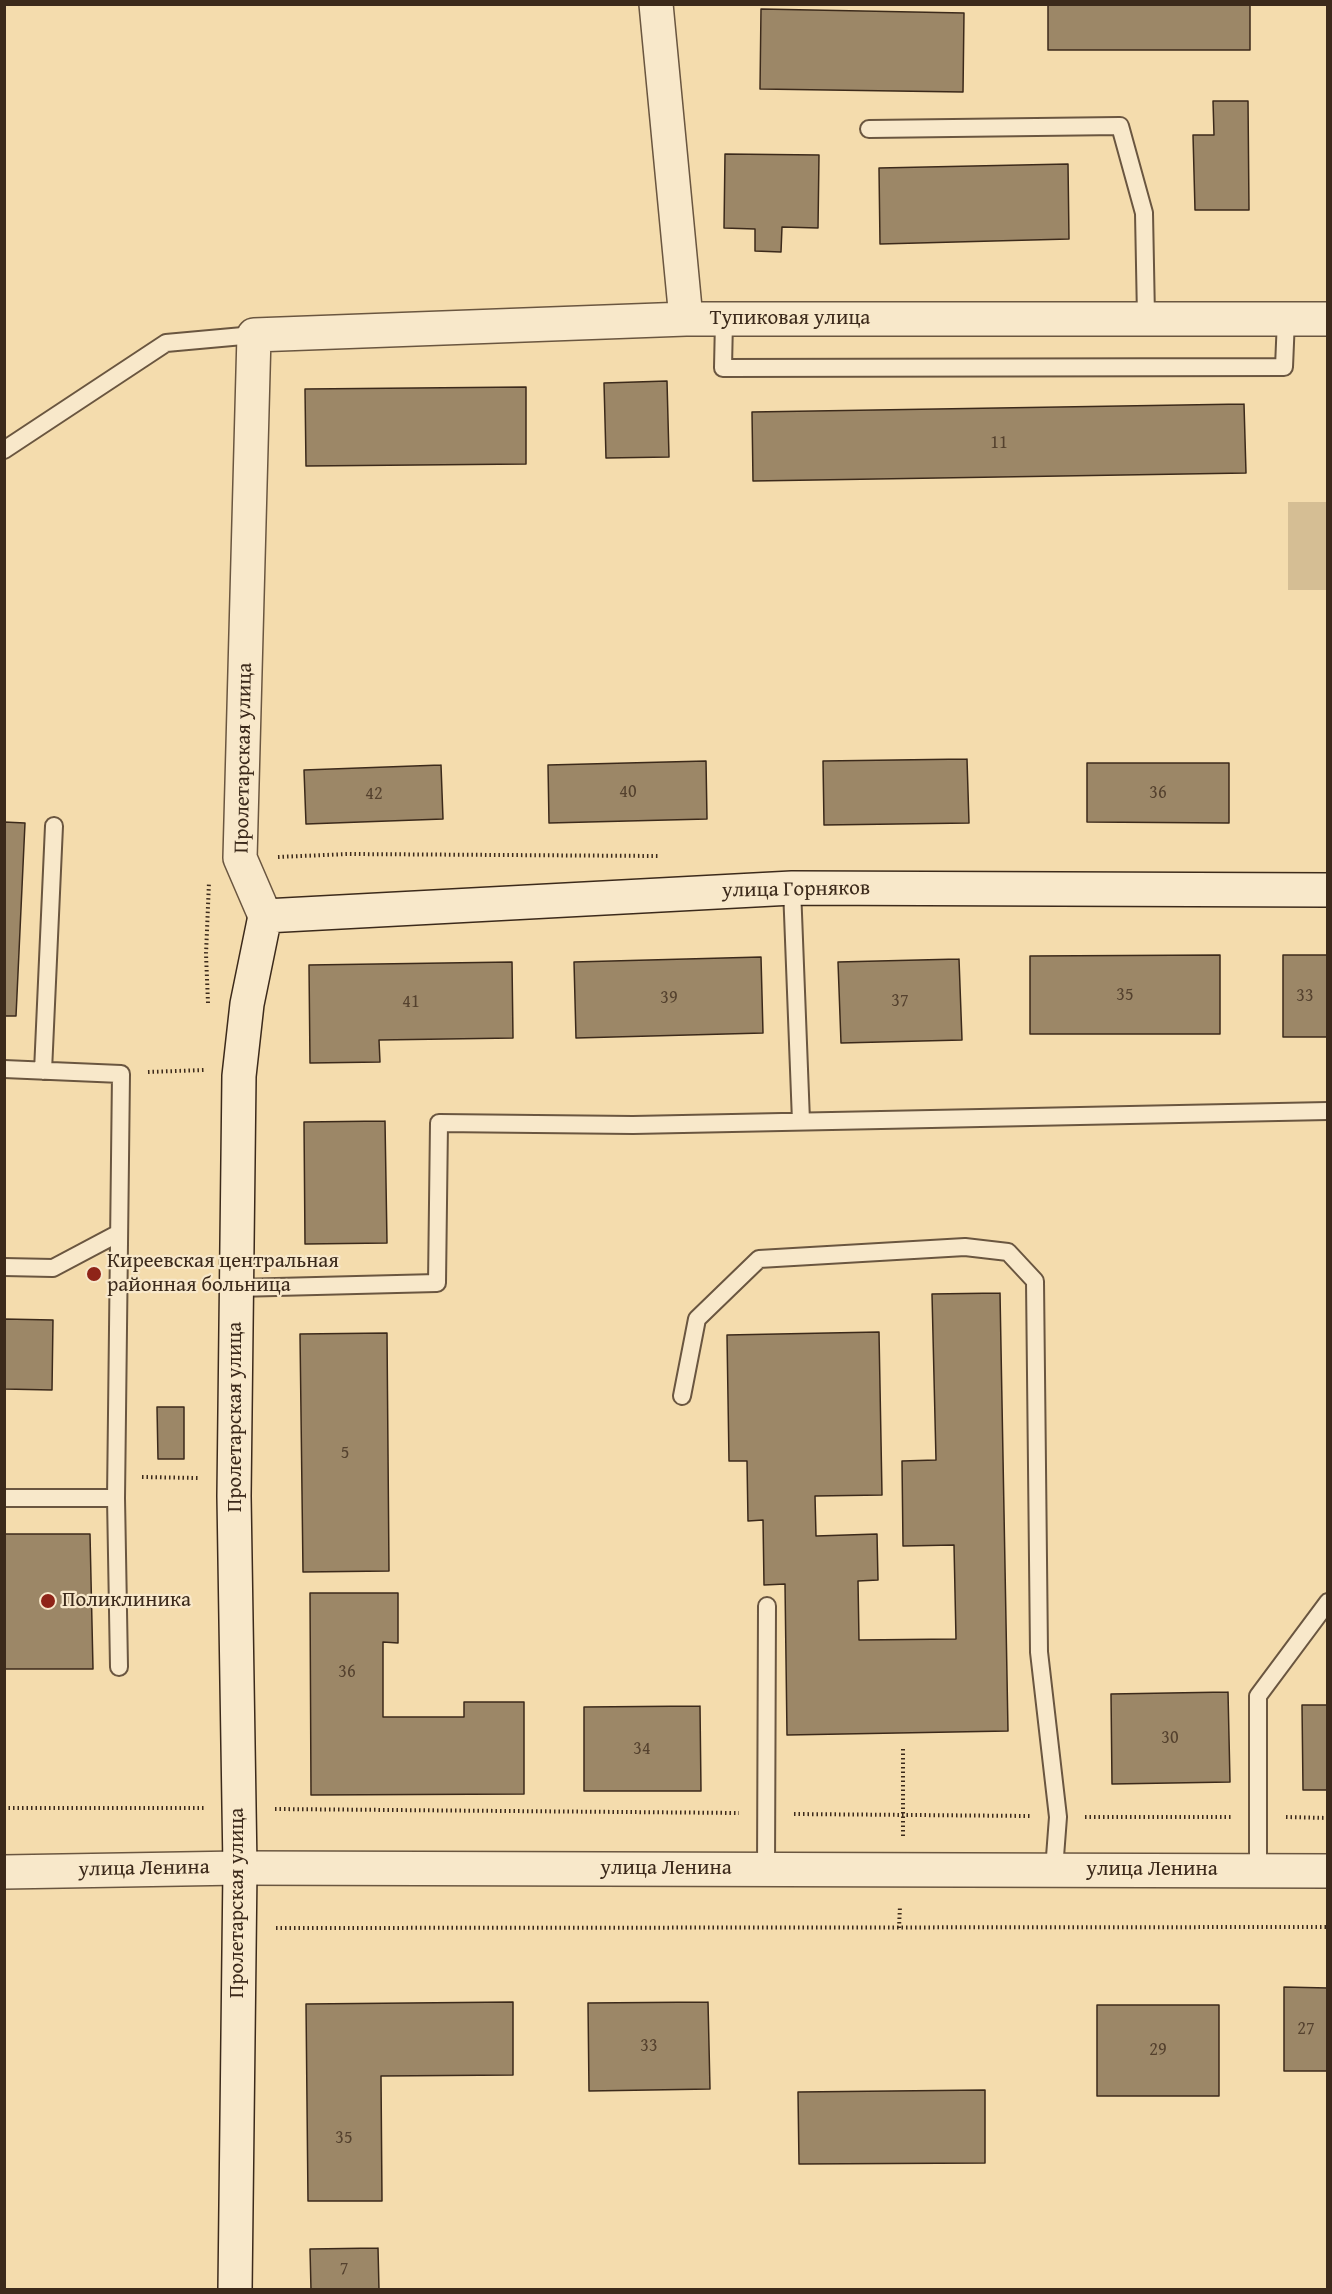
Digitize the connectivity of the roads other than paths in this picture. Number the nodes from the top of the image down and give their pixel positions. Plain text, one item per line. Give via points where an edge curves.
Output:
1 (656, 4) edge
2 (869, 129) dead end
3 (1146, 317) junction
4 (1286, 319) junction
5 (1328, 319) edge
6 (686, 320) junction
7 (724, 320) junction
8 (254, 335) junction
9 (4, 450) edge
10 (54, 826) dead end
11 (792, 888) junction
12 (1328, 890) edge
13 (265, 916) junction
14 (4, 1069) edge
15 (43, 1071) junction
16 (1328, 1111) edge
17 (801, 1121) junction
18 (119, 1233) junction
19 (4, 1267) edge
20 (236, 1288) junction
21 (682, 1396) dead end
22 (4, 1498) edge
23 (116, 1498) junction
24 (1328, 1602) edge
25 (767, 1606) dead end
26 (119, 1667) dead end
27 (240, 1868) junction
28 (766, 1869) junction
29 (1054, 1870) junction
30 (1258, 1871) junction
31 (1328, 1871) edge
32 (4, 1872) edge
33 (235, 2289) edge

1 - 6 street
2 - 3 lane via 1120,126 1144,213
3 - 4 street, Тупиковая улица
3 - 7 street, Тупиковая улица
4 - 5 street, Тупиковая улица
4 - 7 lane via 1284,367 723,368
6 - 7 street, Тупиковая улица
6 - 8 street, Тупиковая улица
8 - 9 lane via 166,343
8 - 13 street, Пролетарская улица via 240,858
10 - 15 lane
11 - 12 street, улица Горняков
11 - 13 street, улица Горняков
11 - 17 lane
13 - 20 street, Пролетарская улица via 247,1004 239,1076
14 - 15 lane
15 - 18 lane via 121,1074
16 - 17 lane
17 - 20 lane via 633,1125 439,1123 437,1283
18 - 19 lane via 53,1268
18 - 23 lane
20 - 27 street, Пролетарская улица via 234,1496
21 - 29 lane via 697,1319 759,1259 965,1247 1008,1252 1035,1281 1039,1652 1058,1816
22 - 23 lane
23 - 26 lane
24 - 30 lane via 1258,1696
25 - 28 lane
27 - 28 street, улица Ленина
27 - 32 street, улица Ленина
27 - 33 street, Пролетарская улица
28 - 29 street, улица Ленина
29 - 30 street, улица Ленина
30 - 31 street, улица Ленина

